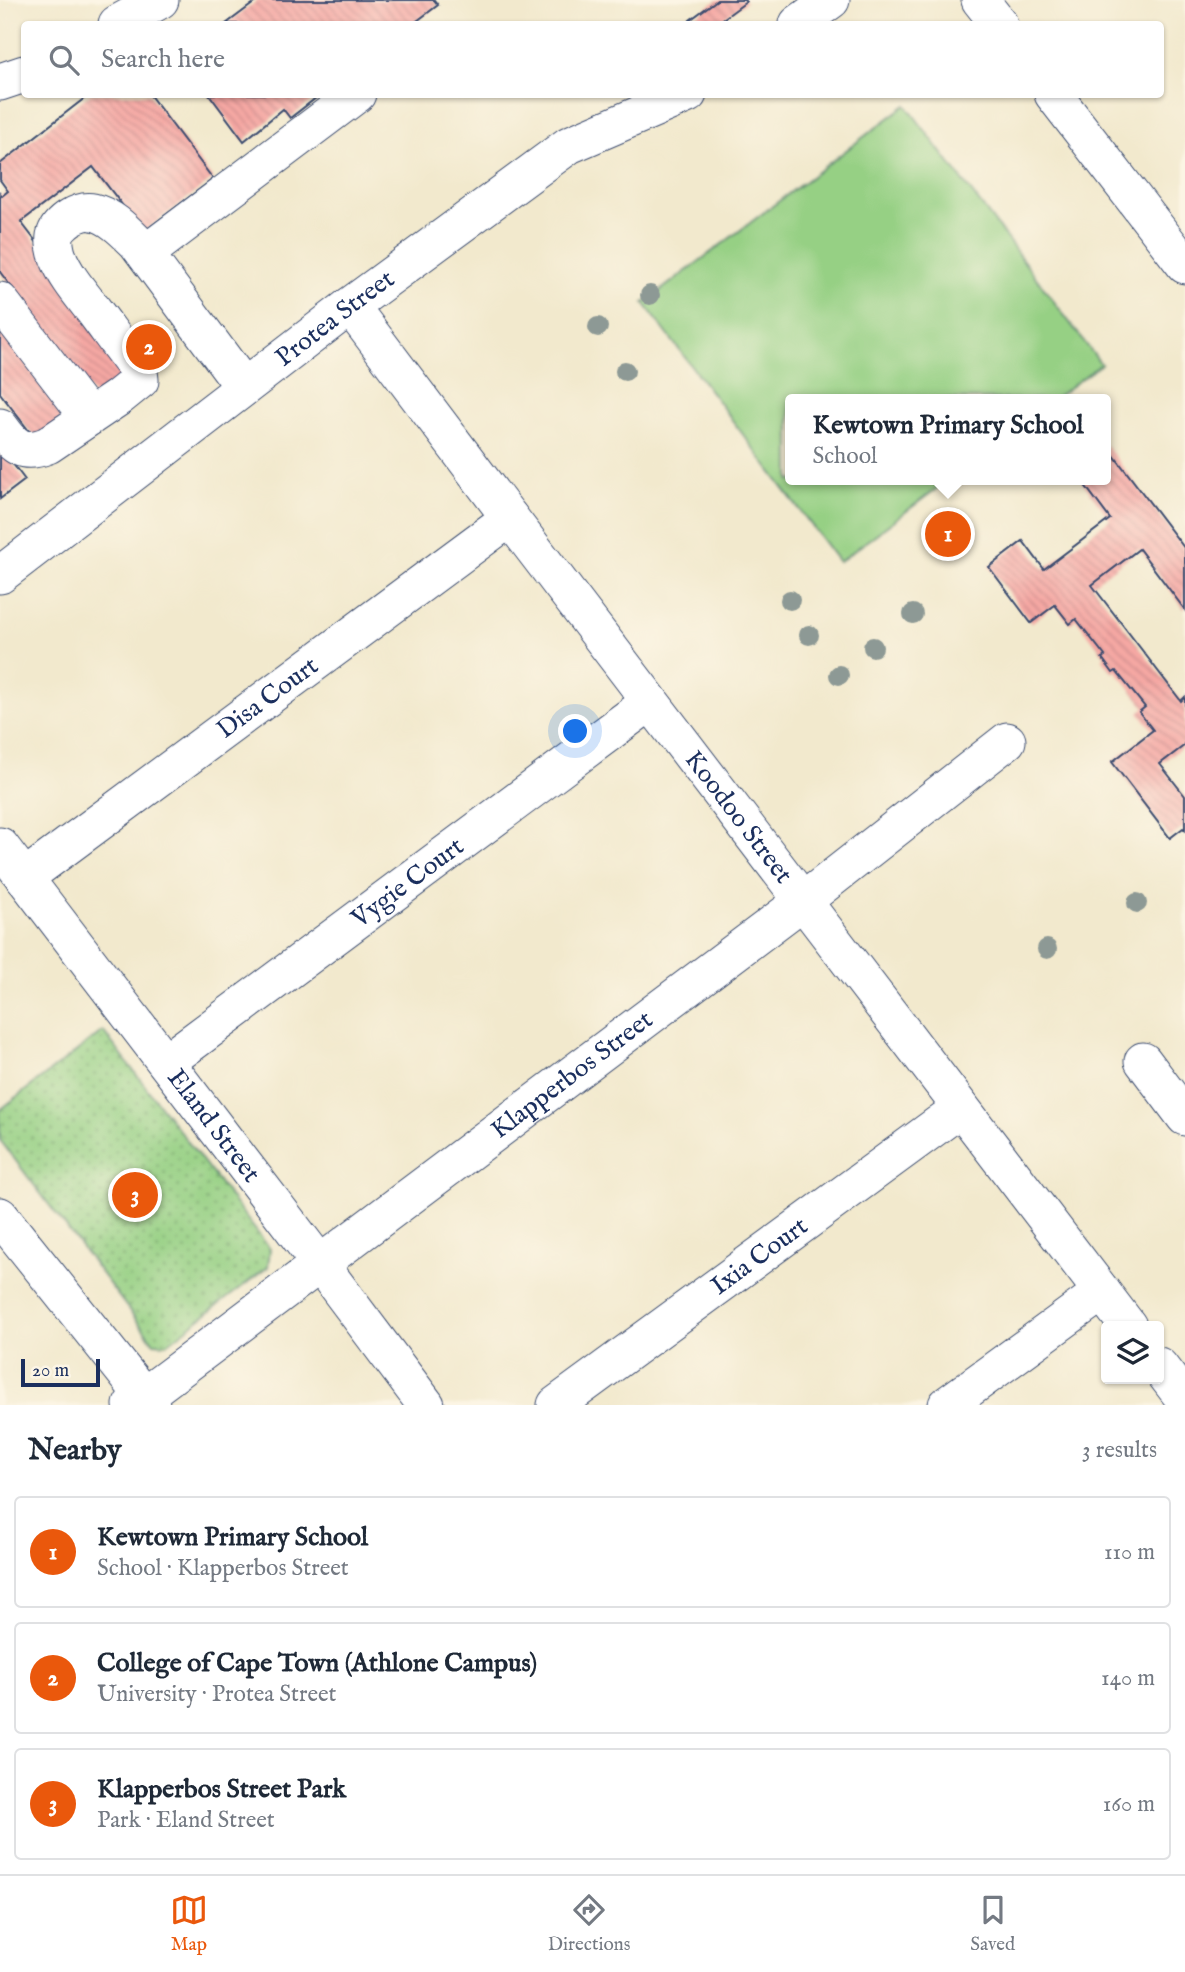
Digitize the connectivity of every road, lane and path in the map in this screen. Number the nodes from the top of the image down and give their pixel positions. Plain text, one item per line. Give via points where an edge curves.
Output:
1 (160, 0) edge
2 (831, 0) edge
3 (980, 0) edge
4 (122, 21) edge
5 (802, 21) edge
6 (997, 21) edge
7 (21, 75) edge
8 (0, 82) edge
9 (352, 98) edge
10 (679, 98) edge
11 (1056, 98) edge
12 (146, 253) junction
13 (1185, 265) edge
14 (0, 301) edge
15 (350, 306) junction
16 (244, 387) junction
17 (89, 417) junction
18 (0, 428) edge
19 (510, 518) junction
20 (0, 575) edge
21 (650, 702) junction
22 (1007, 741) dead end
23 (0, 846) edge
24 (24, 878) junction
25 (803, 901) junction
26 (1143, 1061) dead end
27 (166, 1062) junction
28 (961, 1108) junction
29 (1185, 1117) edge
30 (0, 1216) edge
31 (320, 1264) junction
32 (1102, 1292) junction
33 (1124, 1321) edge
34 (1164, 1373) edge
35 (1185, 1401) edge
36 (142, 1402) edge
37 (426, 1405) edge
38 (556, 1405) edge
39 (947, 1405) edge

1 - 4 street
2 - 5 street
3 - 6 street
7 - 8 street
9 - 12 street
10 - 15 street, Protea Street via 569,145
11 - 13 street
12 - 16 street
12 - 17 street via 121,228 91,212 70,218 55,236 63,269 140,374 137,383
14 - 17 street
15 - 16 street, Protea Street
15 - 19 street, Koodoo Street
16 - 20 street, Protea Street
17 - 18 street via 48,445 30,450 21,449
19 - 21 street, Koodoo Street
19 - 24 street, Disa Court
21 - 25 street, Koodoo Street
21 - 27 street, Vygie Court
22 - 25 street, Klapperbos Street
23 - 24 street, Eland Street
24 - 27 street, Eland Street
25 - 28 street, Koodoo Street
25 - 31 street, Klapperbos Street
26 - 29 street
27 - 31 street, Eland Street
28 - 32 street, Koodoo Street
28 - 38 street, Ixia Court
30 - 36 street
31 - 36 street, Klapperbos Street
31 - 37 street, Eland Street
32 - 33 street, Koodoo Street
32 - 39 street
34 - 35 street

